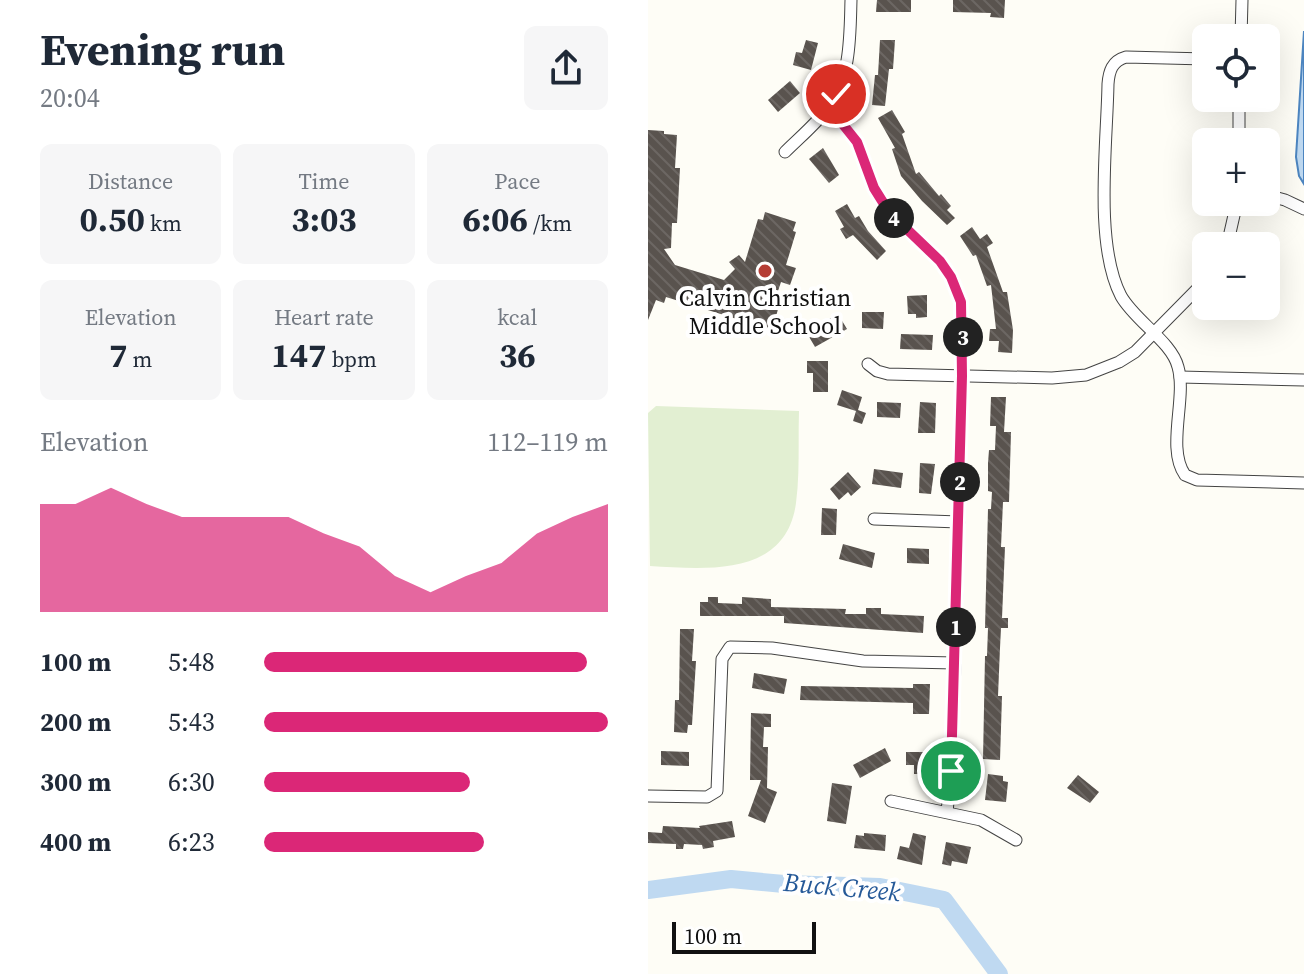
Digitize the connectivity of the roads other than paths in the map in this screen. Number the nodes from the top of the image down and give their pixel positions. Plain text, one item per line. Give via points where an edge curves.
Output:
1 (851, 0) edge
2 (1242, 0) edge
3 (1241, 24) edge
4 (1192, 59) edge
5 (829, 107) junction
6 (785, 152) dead end
7 (1280, 199) edge
8 (1304, 209) edge
9 (1192, 295) edge
10 (1154, 335) junction
11 (868, 364) dead end
12 (962, 376) junction
13 (1180, 377) junction
14 (1304, 380) edge
15 (1304, 483) edge
16 (874, 519) dead end
17 (959, 522) junction
18 (955, 663) junction
19 (648, 796) edge
20 (891, 801) dead end
21 (947, 812) junction
22 (1016, 840) dead end

1 - 5 street via 844,74
2 - 3 street
4 - 10 street via 1131,57 1115,62 1109,72 1107,256 1123,299
5 - 6 street
5 - 12 street via 857,142 889,212 934,253 951,277 962,311
7 - 8 street
9 - 10 street
10 - 12 street via 1127,357 1086,375
10 - 13 street via 1173,354
11 - 12 street via 888,374
12 - 17 street
13 - 14 street
13 - 15 street via 1178,458 1190,479
16 - 17 street
17 - 18 street
18 - 19 street via 863,661 730,647 722,659 717,791 707,797
18 - 21 street
20 - 21 street
21 - 22 street via 981,820

